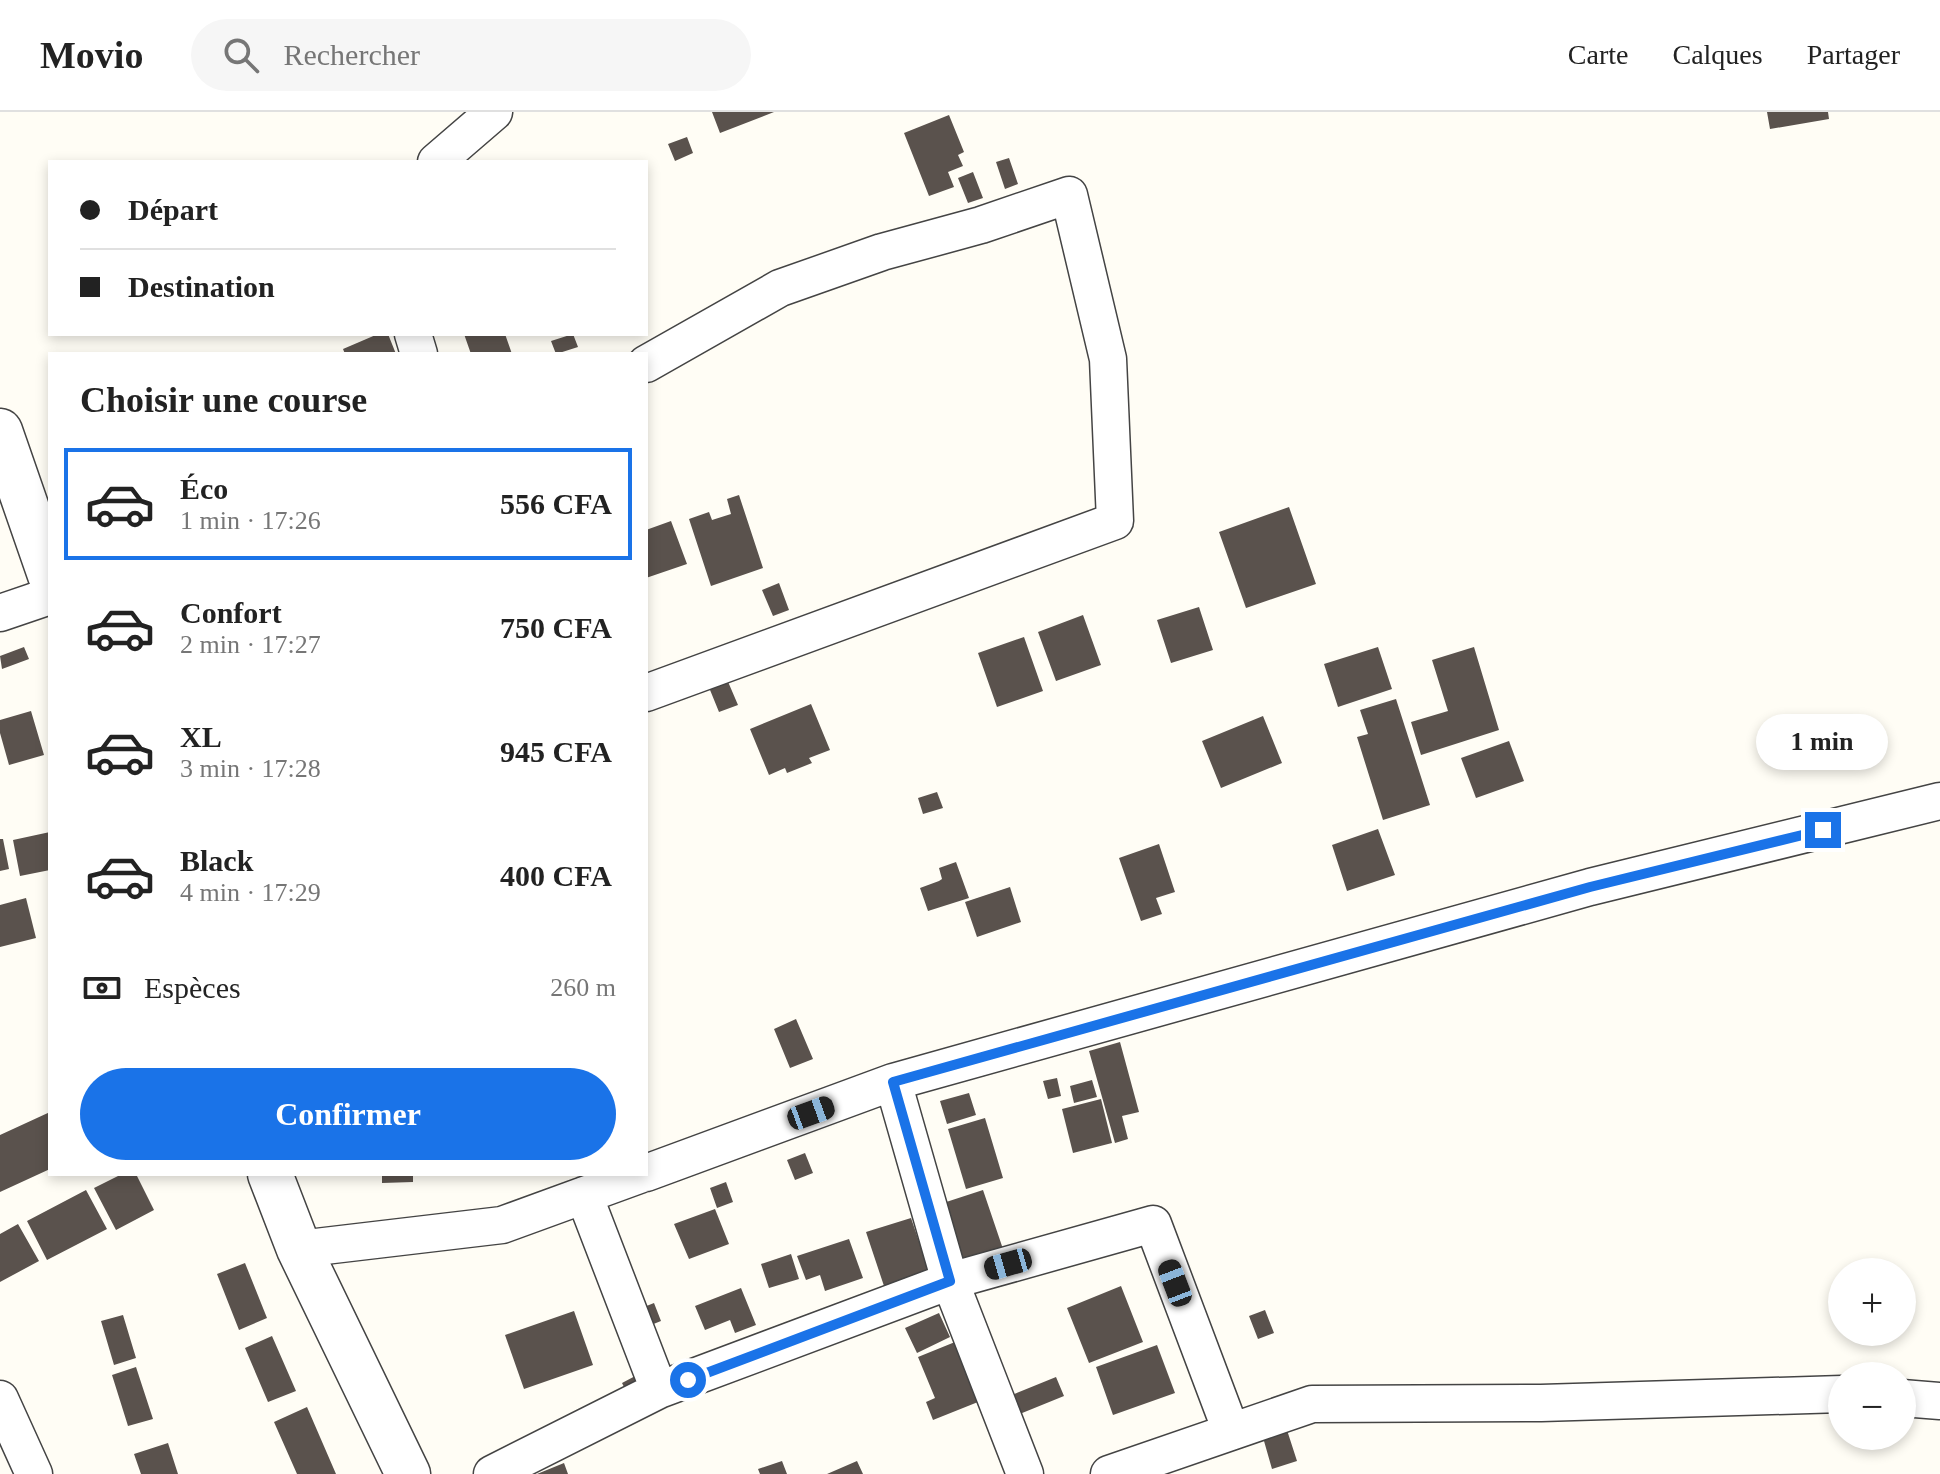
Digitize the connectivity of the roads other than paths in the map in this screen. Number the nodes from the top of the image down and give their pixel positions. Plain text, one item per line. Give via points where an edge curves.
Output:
1 (494, 112) edge
2 (438, 160) edge
3 (648, 363) edge
4 (0, 431) edge
5 (48, 569) edge
6 (48, 597) edge
7 (0, 613) edge
8 (648, 692) edge
9 (1940, 801) edge
10 (893, 1082) junction
11 (648, 1172) edge
12 (271, 1176) edge
13 (636, 1176) edge
14 (584, 1195) junction
15 (299, 1249) junction
16 (950, 1281) junction
17 (659, 1390) junction
18 (1828, 1394) edge
19 (0, 1399) edge
20 (1916, 1399) edge
21 (1940, 1401) edge
22 (1231, 1431) junction
23 (34, 1474) edge
24 (408, 1474) edge
25 (492, 1474) edge
26 (1025, 1474) edge
27 (1109, 1474) edge

1 - 2 street
3 - 8 street via 780,288 1069,195 1108,359 1115,521
4 - 5 street
6 - 7 street
9 - 10 street via 1590,887
10 - 11 street
10 - 16 street
12 - 15 street
13 - 14 street
14 - 15 street via 502,1225
14 - 17 street
15 - 24 street
16 - 17 street
16 - 22 street via 1153,1224
16 - 26 street
17 - 25 street
18 - 22 street via 1312,1404
19 - 23 street
20 - 21 street
22 - 27 street

